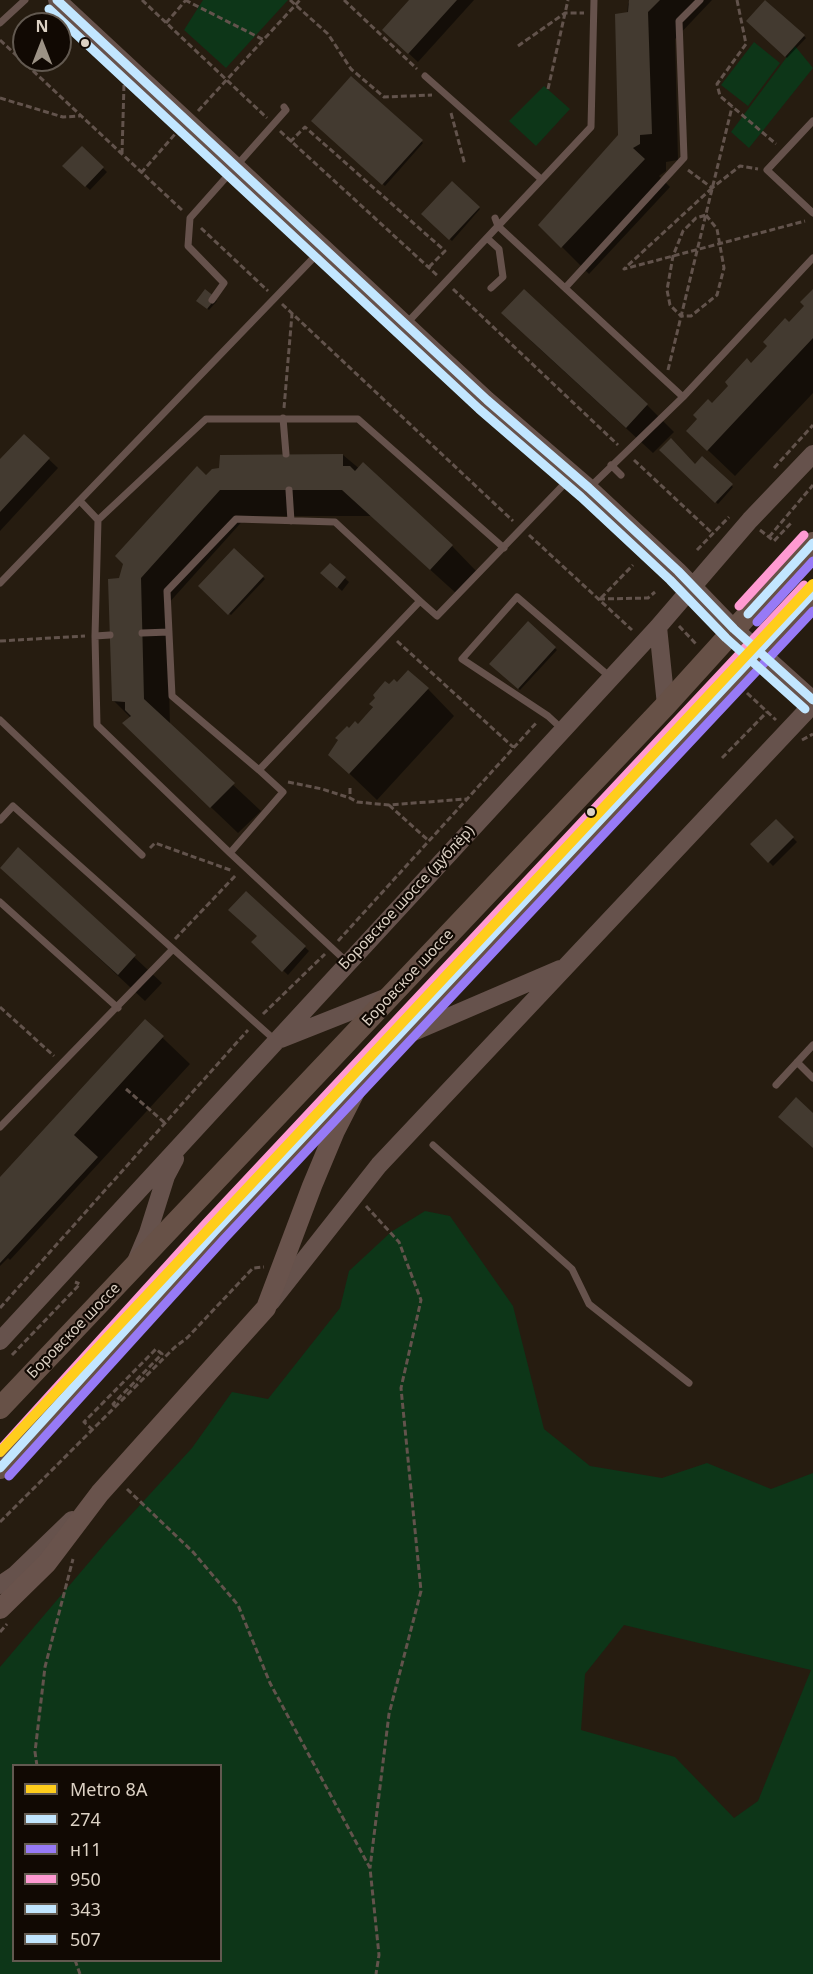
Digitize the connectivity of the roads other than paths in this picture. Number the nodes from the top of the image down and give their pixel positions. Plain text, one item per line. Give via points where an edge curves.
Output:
1 (25, 0) edge
2 (57, 0) edge
3 (594, 0) edge
4 (700, 0) edge
5 (0, 23) edge
6 (425, 76) road end
7 (284, 107) dead end
8 (813, 121) edge
9 (236, 165) junction
10 (541, 179) junction
11 (813, 213) edge
12 (495, 218) dead end
13 (498, 226) junction
14 (487, 238) junction
15 (324, 248) junction
16 (813, 258) edge
17 (491, 288) dead end
18 (565, 288) junction
19 (212, 300) dead end
20 (406, 324) junction
21 (683, 397) junction
22 (283, 418) junction
23 (286, 454) dead end
24 (813, 454) edge
25 (611, 465) junction
26 (574, 475) junction
27 (621, 475) dead end
28 (589, 488) junction
29 (289, 490) dead end
30 (80, 501) junction
31 (98, 520) junction
32 (291, 521) junction
33 (813, 543) edge
34 (504, 548) junction
35 (0, 583) edge
36 (692, 587) junction
37 (812, 598) edge
38 (420, 601) junction
39 (667, 625) junction
40 (734, 629) junction
41 (169, 632) junction
42 (142, 633) dead end
43 (110, 635) dead end
44 (94, 636) junction
45 (758, 650) junction
46 (610, 677) junction
47 (813, 702) edge
48 (666, 705) junction
49 (0, 720) edge
50 (563, 730) junction
51 (259, 770) junction
52 (0, 820) edge
53 (230, 853) junction
54 (142, 855) road end
55 (0, 902) edge
56 (171, 947) junction
57 (348, 963) junction
58 (569, 965) junction
59 (392, 995) junction
60 (118, 1008) junction
61 (276, 1041) junction
62 (393, 1041) junction
63 (813, 1045) edge
64 (797, 1062) junction
65 (367, 1069) junction
66 (813, 1078) edge
67 (776, 1085) dead end
68 (0, 1126) edge
69 (184, 1141) junction
70 (433, 1145) dead end
71 (130, 1272) junction
72 (267, 1308) junction
73 (6, 1348) edge
74 (689, 1383) dead end
75 (0, 1408) edge
76 (0, 1468) edge
77 (100, 1493) junction
78 (0, 1585) edge
79 (4, 1616) edge

1 - 5 lane
2 - 9 street
3 - 10 lane via 591,127
4 - 18 lane via 679,21 684,158
6 - 10 lane
7 - 9 lane via 286,110
8 - 11 lane via 767,170
9 - 15 street
9 - 19 lane via 190,218 188,246 224,283
10 - 13 lane
12 - 13 lane
13 - 14 lane
13 - 18 lane
14 - 17 lane via 499,249 502,277
14 - 20 lane
15 - 20 street
15 - 30 lane
16 - 21 lane
18 - 21 lane
20 - 26 street
21 - 25 lane
22 - 23 lane
22 - 31 lane via 206,419
22 - 34 lane via 358,418
24 - 36 street, Боровское шоссе (дублёр)
25 - 27 lane
25 - 28 lane
26 - 28 street
26 - 34 lane
28 - 36 street
29 - 32 lane
30 - 31 lane
30 - 35 lane
31 - 44 lane
32 - 38 lane via 335,522
32 - 41 lane via 236,519 167,591
33 - 40 main road, Боровское шоссе
34 - 38 lane via 436,616
36 - 39 street, Боровское шоссе (дублёр)
36 - 40 street
37 - 45 main road
38 - 51 lane
39 - 46 street, Боровское шоссе (дублёр)
39 - 48 street
40 - 45 street
40 - 48 main road, Боровское шоссе
41 - 42 lane
41 - 51 lane via 172,696
43 - 44 lane
44 - 53 lane via 97,725
45 - 47 street
45 - 62 main road
46 - 50 street, Боровское шоссе (дублёр)
46 - 50 lane via 517,597 462,659
47 - 58 street
48 - 59 main road, Боровское шоссе
49 - 54 lane
50 - 57 street, Боровское шоссе (дублёр)
51 - 53 lane via 283,792
52 - 56 lane via 13,806
53 - 57 lane
55 - 60 lane
56 - 60 lane
56 - 61 lane
57 - 61 street, Боровское шоссе (дублёр)
58 - 62 street
58 - 72 street via 379,1165
59 - 61 street
59 - 71 main road, Боровское шоссе
60 - 68 lane
61 - 69 street, Боровское шоссе (дублёр)
62 - 65 main road
63 - 64 lane
64 - 66 lane
64 - 67 lane
65 - 72 main road via 335,1131
65 - 76 main road
69 - 71 street via 166,1176 148,1233
69 - 73 street, Боровское шоссе (дублёр)
70 - 74 lane via 572,1269 589,1304
71 - 75 main road, Боровское шоссе
72 - 77 main road
77 - 78 street
77 - 79 main road

